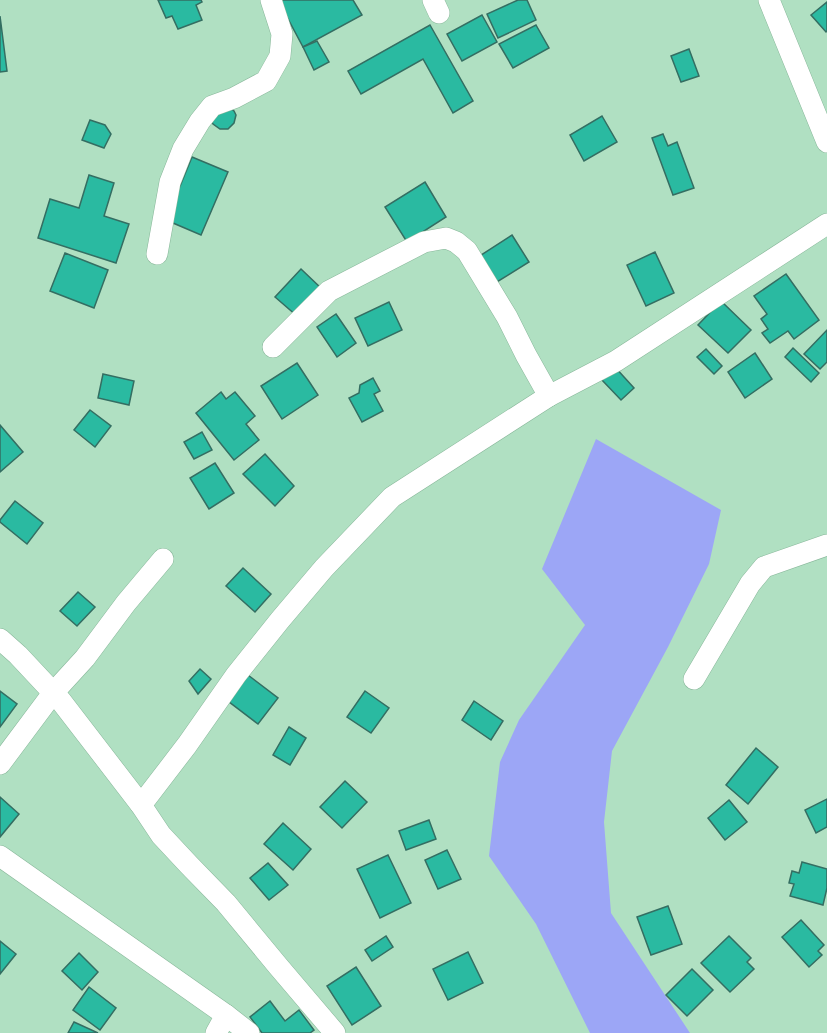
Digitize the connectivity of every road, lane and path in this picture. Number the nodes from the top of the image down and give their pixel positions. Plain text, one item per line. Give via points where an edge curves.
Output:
1 (271, 0) edge
2 (774, 2) edge
3 (827, 142) edge
4 (827, 224) edge
5 (157, 254) dead end
6 (273, 347) dead end
7 (549, 396) junction
8 (827, 546) edge
9 (163, 559) dead end
10 (0, 639) edge
11 (694, 679) dead end
12 (53, 693) junction
13 (0, 764) edge
14 (141, 805) junction
15 (0, 856) edge
16 (221, 1024) edge
17 (249, 1033) edge
18 (335, 1033) edge

1 - 5 street via 282,34 280,56 266,81 212,106 200,121 170,182
2 - 3 street
4 - 7 street via 616,361
6 - 7 street via 329,291 424,242 446,238 467,250
7 - 14 street via 392,497 280,620
8 - 11 street via 764,567
9 - 12 street
10 - 12 street
12 - 13 street
12 - 14 street
14 - 18 street via 161,835 226,903
15 - 16 street via 180,981
16 - 17 street

